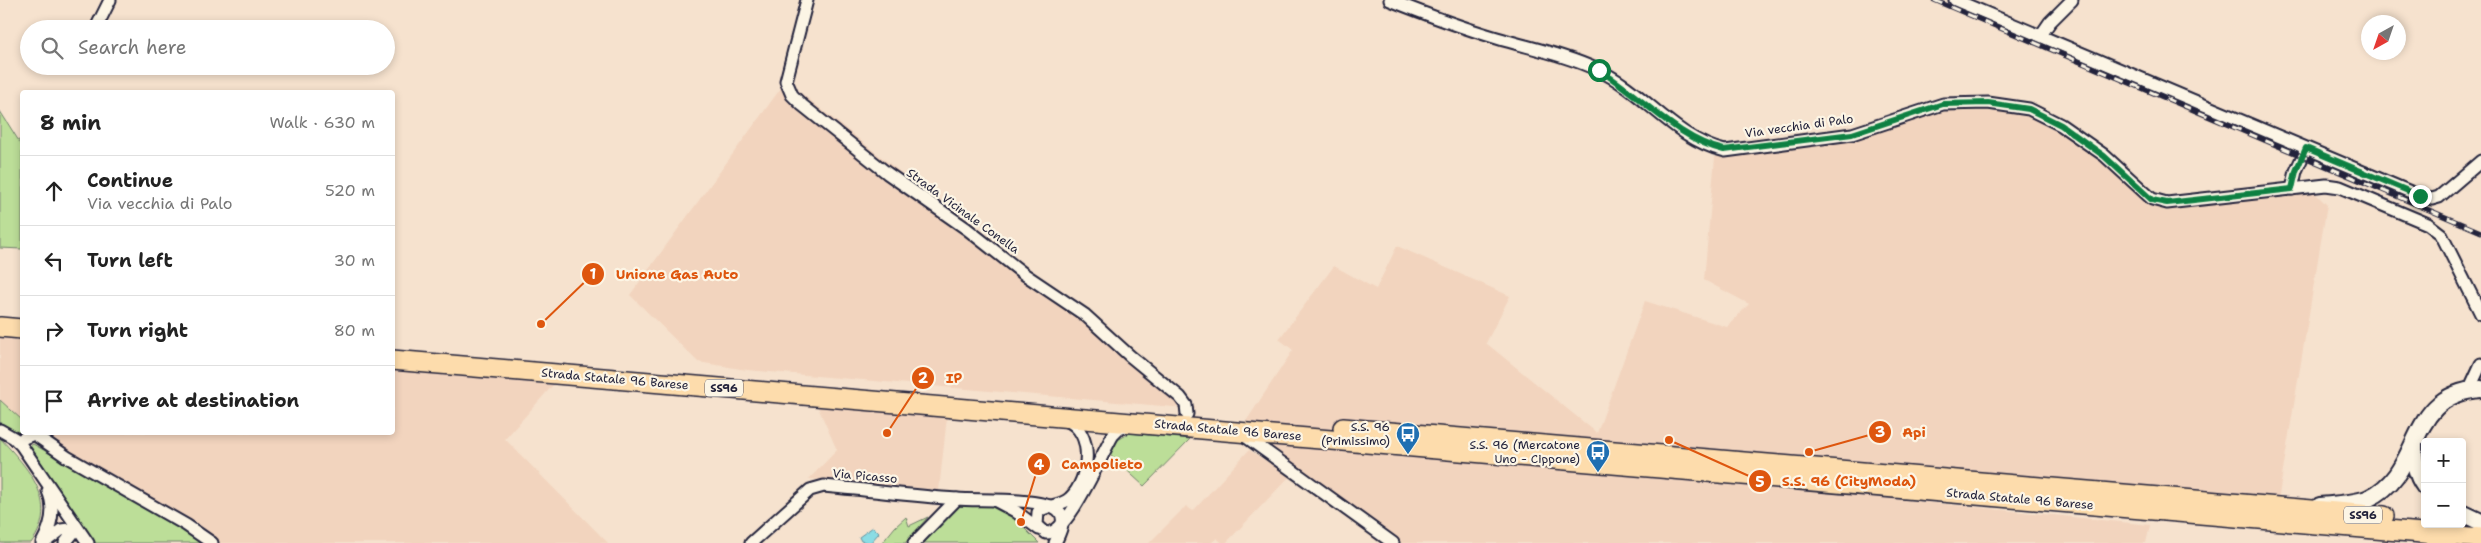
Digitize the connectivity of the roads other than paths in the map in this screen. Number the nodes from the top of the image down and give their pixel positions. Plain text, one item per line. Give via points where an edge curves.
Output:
1 (110, 0) edge
2 (807, 0) edge
3 (1390, 0) edge
4 (1955, 0) edge
5 (2072, 0) edge
6 (100, 20) edge
7 (2041, 35) junction
8 (2306, 148) junction
9 (2481, 161) edge
10 (2292, 189) junction
11 (0, 314) edge
12 (2481, 314) edge
13 (20, 316) edge
14 (0, 327) edge
15 (20, 329) edge
16 (395, 347) edge
17 (395, 360) edge
18 (2481, 364) edge
19 (2475, 389) edge
20 (1187, 414) junction
21 (1055, 416) junction
22 (1141, 422) junction
23 (0, 430) edge
24 (1239, 432) junction
25 (32, 435) edge
26 (35, 435) edge
27 (17, 441) junction
28 (2413, 442) junction
29 (38, 471) junction
30 (2423, 483) edge
31 (956, 499) junction
32 (996, 501) junction
33 (1050, 507) junction
34 (2302, 509) junction
35 (2466, 515) edge
36 (2421, 520) edge
37 (2466, 524) edge
38 (2481, 524) edge
39 (1061, 527) junction
40 (77, 528) junction
41 (1042, 535) edge
42 (2481, 538) edge
43 (43, 543) edge
44 (66, 543) edge
45 (88, 543) edge
46 (212, 543) edge
47 (751, 543) edge
48 (914, 543) edge
49 (1055, 543) edge
50 (1393, 543) edge

1 - 6 street
2 - 20 street, Strada Vicinale Conella via 786,81 792,95 887,173 1085,315 1180,397 1186,404
3 - 10 street, Via vecchia di Palo via 1459,26 1599,70 1623,84 1687,135 1707,146 1724,150 1852,134 1943,104 1988,103 2029,109 2061,125 2104,156 2152,200 2167,203
4 - 7 street
5 - 7 street
7 - 8 street
8 - 9 street via 2432,199 2439,197
8 - 10 street
10 - 12 street, Via vecchia di Palo via 2326,185 2340,187 2428,224 2442,234
11 - 13 main road
14 - 15 main road
16 - 20 main road, Strada Statale 96 Barese / SS96
17 - 21 main road, Strada Statale 96 Barese / SS96
18 - 19 street
19 - 28 main road via 2437,405 2422,423
20 - 34 main road, Strada Statale 96 Barese / SS96
21 - 22 main road, Strada Statale 96 Barese / SS96
21 - 33 street via 1075,424 1082,433 1086,461 1076,492 1069,500
22 - 24 main road, Strada Statale 96 Barese / SS96
22 - 39 street via 1126,426 1113,435 1069,518
23 - 27 street
24 - 42 main road, Strada Statale 96 Barese / SS96
24 - 50 street
25 - 27 street
26 - 46 street
27 - 29 street
28 - 30 main road via 2414,463
28 - 34 main road via 2394,478 2368,499
29 - 40 street
29 - 43 street via 52,507
31 - 32 street, Via Picasso
31 - 47 street, Via Picasso via 816,486
31 - 48 street
32 - 33 street, Via Picasso
32 - 41 street
33 - 39 street via 1061,514
33 - 41 street via 1038,512 1036,520
34 - 36 main road, Strada Statale 96 Barese / SS96
35 - 38 main road
37 - 38 main road
39 - 41 street via 1051,534
39 - 49 street
40 - 43 street via 61,530
40 - 44 street
40 - 45 street

